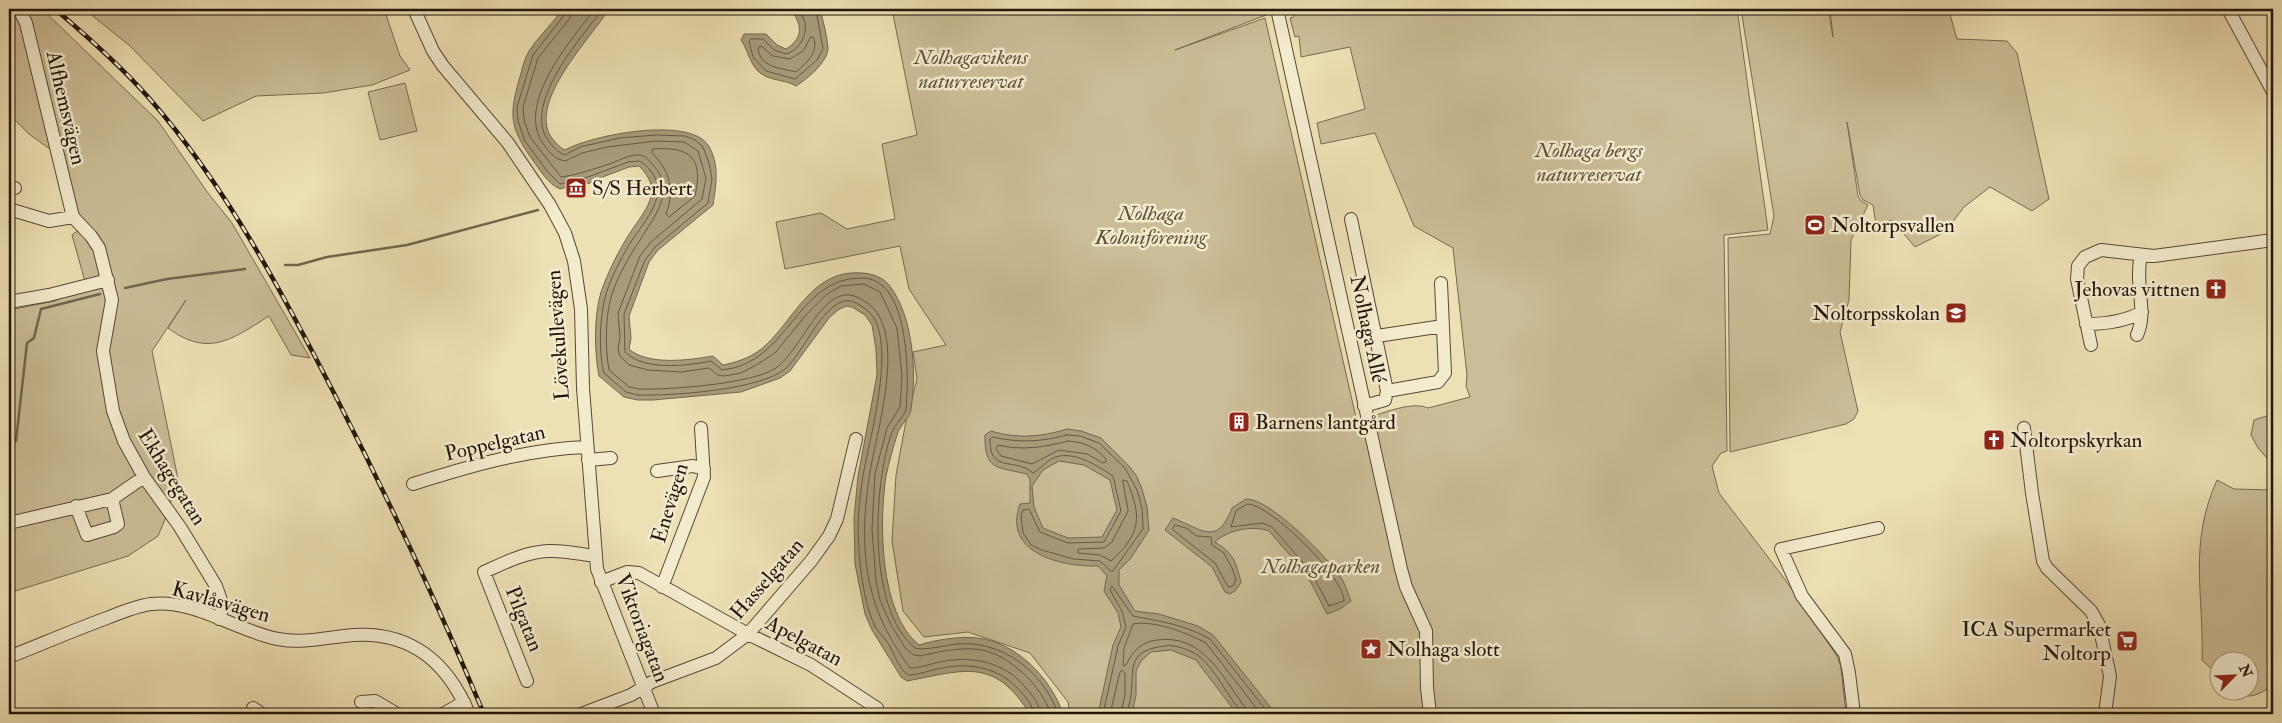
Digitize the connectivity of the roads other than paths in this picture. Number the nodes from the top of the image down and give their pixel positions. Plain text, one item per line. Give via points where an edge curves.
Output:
1 (19, 9) edge
2 (414, 9) edge
3 (1277, 9) edge
4 (2228, 9) edge
5 (2273, 92) edge
6 (9, 209) edge
7 (73, 218) junction
8 (1351, 219) dead end
9 (2273, 240) edge
10 (2141, 256) junction
11 (108, 280) junction
12 (1441, 282) dead end
13 (9, 302) edge
14 (2142, 312) junction
15 (2086, 324) junction
16 (1443, 326) junction
17 (1377, 336) junction
18 (2137, 336) dead end
19 (2091, 345) dead end
20 (1387, 391) junction
21 (1364, 406) junction
22 (701, 428) dead end
23 (2024, 428) dead end
24 (856, 439) dead end
25 (587, 447) junction
26 (611, 458) dead end
27 (588, 460) junction
28 (704, 470) junction
29 (657, 472) dead end
30 (144, 477) junction
31 (413, 484) dead end
32 (112, 499) junction
33 (76, 506) junction
34 (9, 523) edge
35 (1878, 528) dead end
36 (595, 556) junction
37 (601, 582) junction
38 (662, 586) junction
39 (219, 619) junction
40 (748, 634) junction
41 (9, 657) edge
42 (527, 681) dead end
43 (643, 688) junction
44 (361, 702) dead end
45 (467, 708) edge
46 (878, 708) dead end
47 (397, 714) edge
48 (443, 714) edge
49 (581, 714) edge
50 (654, 714) edge
51 (1430, 714) edge
52 (1854, 714) edge
53 (2104, 714) edge

1 - 7 street, Alfhemsvägen via 26,23
2 - 25 street, Lövekullevägen via 433,51 508,143 565,233 574,261 581,309
3 - 21 street, Nolhaga Allé
4 - 5 street
6 - 7 street via 49,221
7 - 11 street, Ekhagegatan via 99,248
8 - 17 street
9 - 10 street
10 - 14 street via 2137,279
10 - 15 street via 2101,250 2085,257 2078,266 2076,279
11 - 13 street
11 - 30 street, Ekhagegatan via 112,300 103,351 105,369 113,411 124,441
12 - 16 street
14 - 15 street via 2133,317
14 - 18 street
15 - 19 street
16 - 17 street
16 - 20 street via 1445,373 1438,382
17 - 20 street
20 - 21 street via 1385,400
21 - 51 street, Nolhaga Allé via 1400,569 1426,631
22 - 28 street, Enevägen
23 - 53 street via 2043,561 2091,611 2099,625 2110,676
24 - 40 street, Hasselgatan via 837,519 829,536
25 - 27 street, Lövekullevägen
25 - 31 street, Poppelgatan via 534,451 473,464
26 - 27 street
27 - 36 street, Lövekullevägen
28 - 29 street via 693,466
28 - 38 street, Enevägen
30 - 32 street
30 - 39 street, Ekhagegatan via 216,586 223,606
32 - 33 street
32 - 33 street via 118,524 92,535 84,531
33 - 34 street
35 - 52 street via 1781,549 1802,596 1845,654
36 - 37 street, Viktoriagatan
36 - 42 street, Pilgatan via 561,551 538,552 484,572
37 - 38 street, Apelgatan via 627,572 639,573
37 - 43 street, Viktoriagatan
38 - 40 street, Apelgatan
39 - 41 street, Kavlåsvägen via 173,604 140,606
39 - 45 street, Kavlåsvägen via 277,639 299,642 353,635 400,640 437,663 449,676
40 - 43 street, Hasselgatan via 716,658
40 - 46 street, Apelgatan via 811,665
43 - 49 street, Hasselgatan
43 - 50 street, Viktoriagatan
44 - 47 street via 375,700
45 - 48 street

